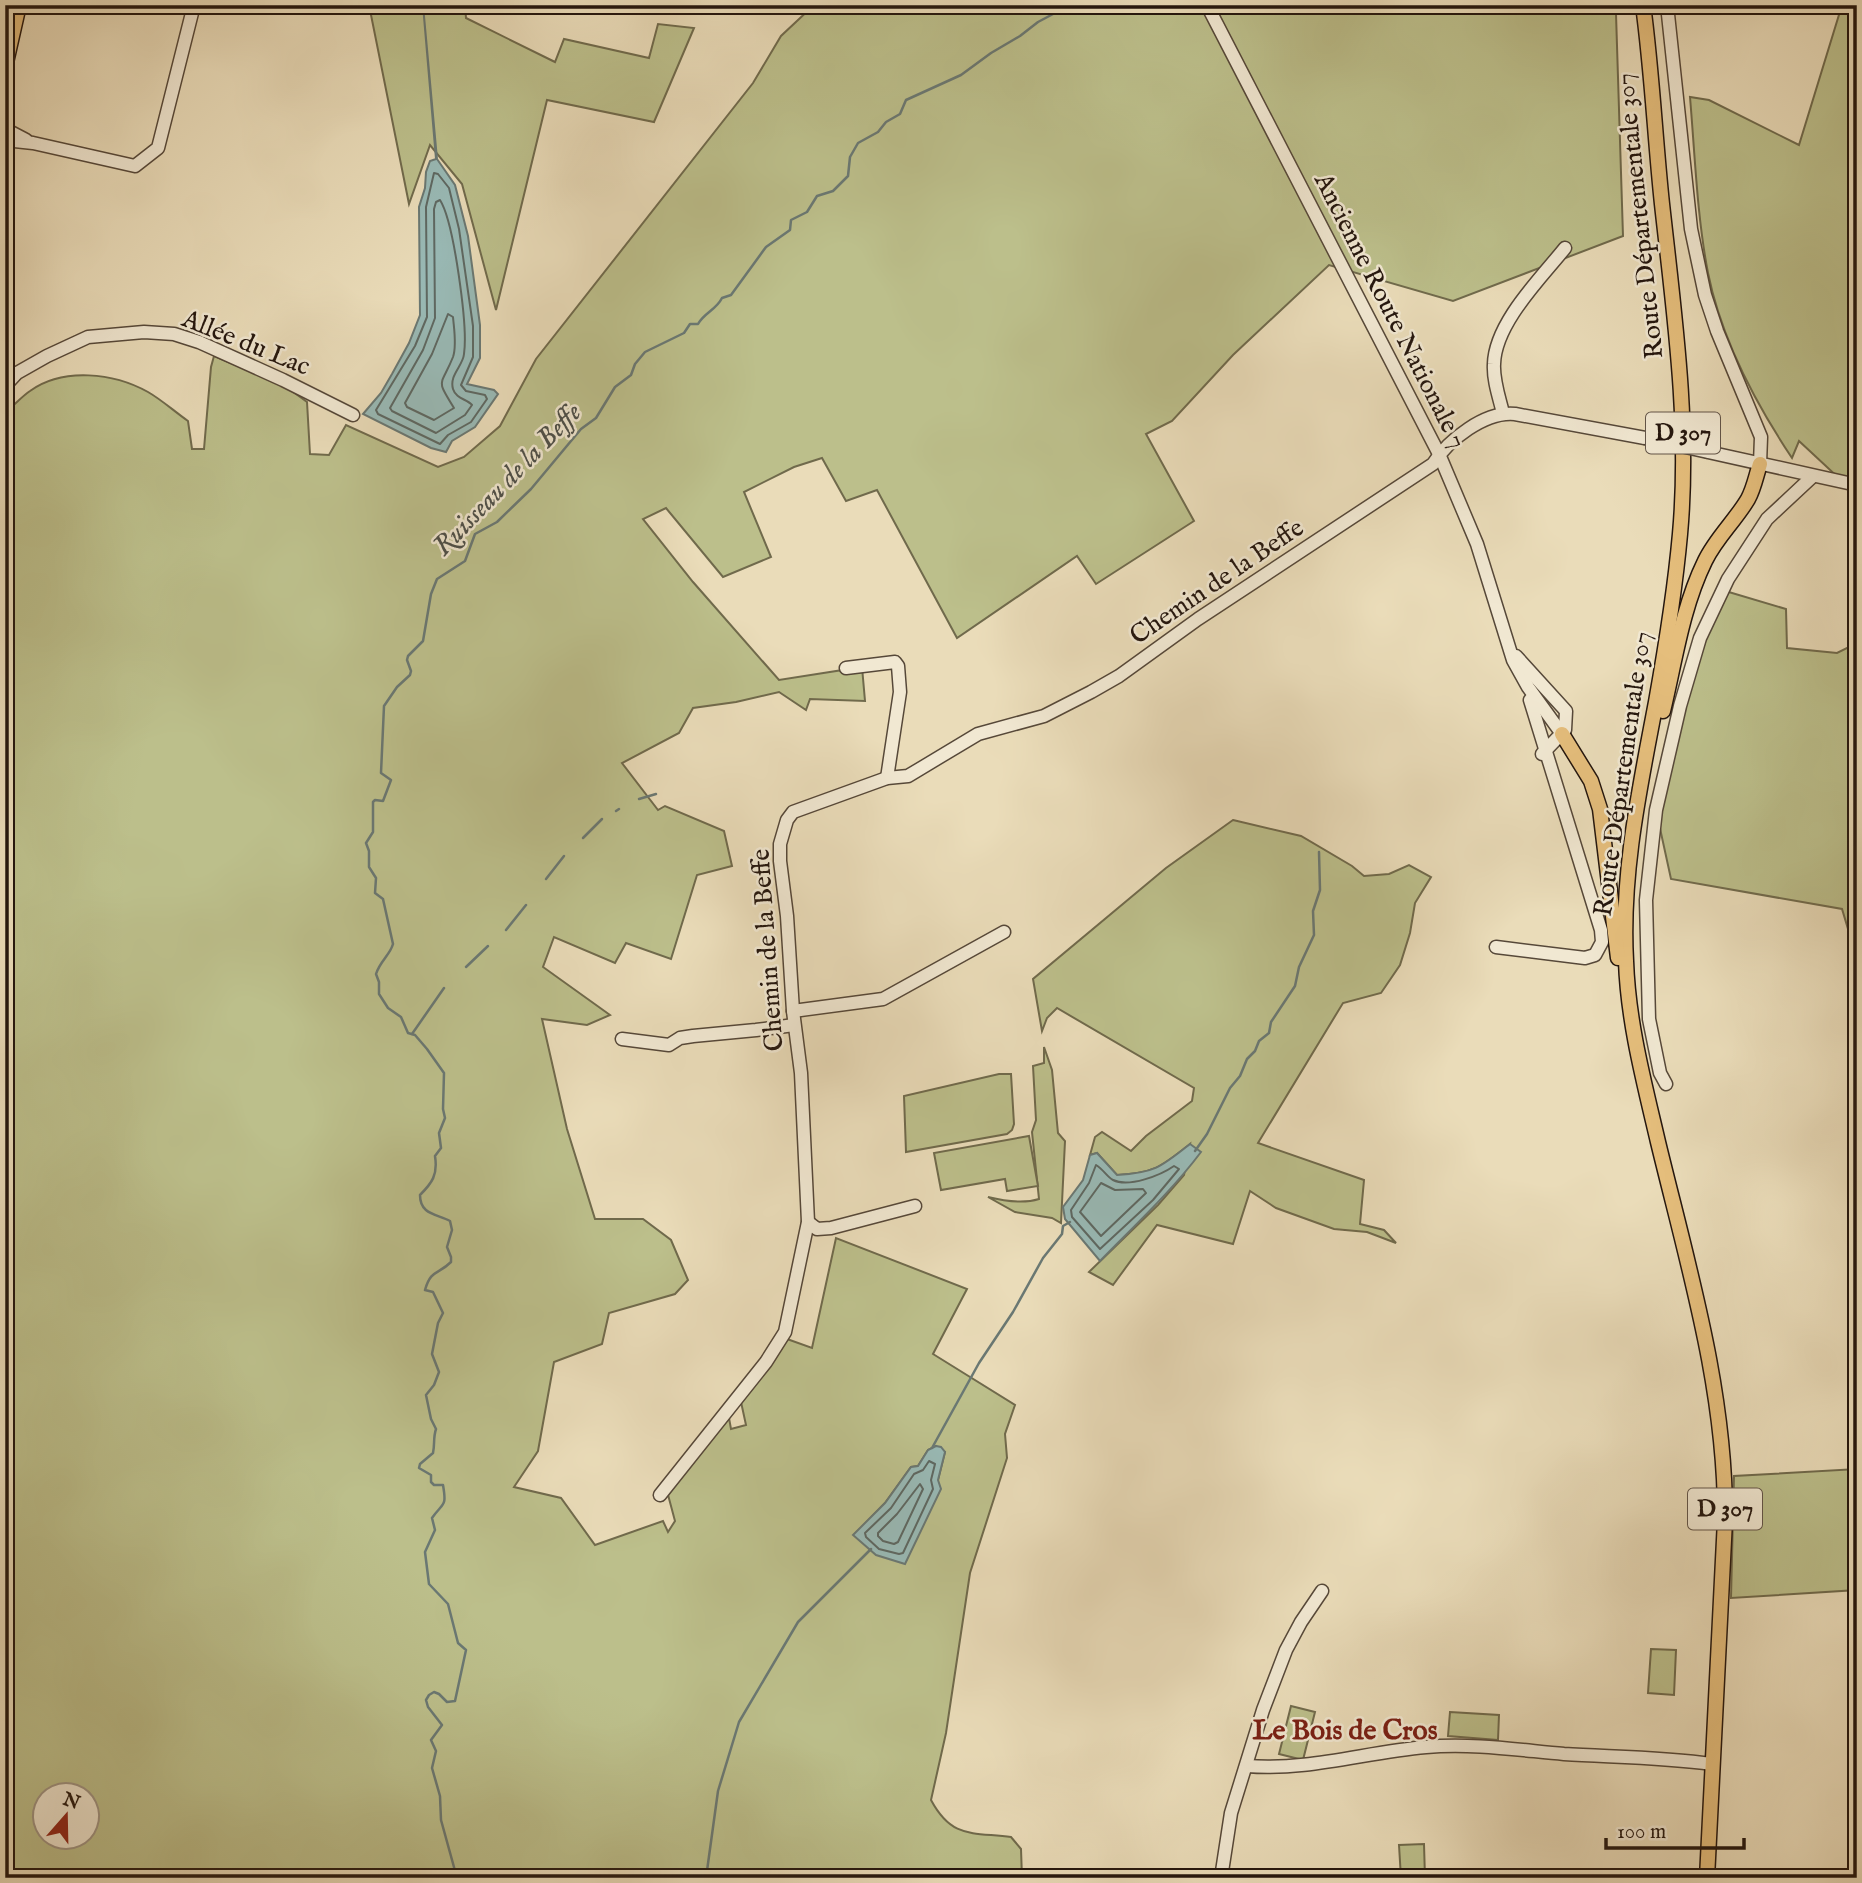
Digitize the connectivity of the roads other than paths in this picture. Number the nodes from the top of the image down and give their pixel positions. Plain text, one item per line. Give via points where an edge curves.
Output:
1 (19, 5) edge
2 (194, 5) edge
3 (1207, 5) edge
4 (1643, 5) edge
5 (1667, 5) edge
6 (5, 67) edge
7 (5, 129) edge
8 (5, 140) edge
9 (33, 143) junction
10 (1565, 248) dead end
11 (5, 386) edge
12 (1503, 413) junction
13 (354, 415) dead end
14 (1439, 454) junction
15 (1760, 464) junction
16 (1813, 475) junction
17 (1857, 485) edge
18 (846, 668) dead end
19 (1530, 700) dead end
20 (1562, 734) junction
21 (1544, 752) junction
22 (887, 778) junction
23 (1630, 859) junction
24 (1004, 932) dead end
25 (1496, 947) dead end
26 (794, 1018) junction
27 (622, 1039) dead end
28 (1642, 1076) junction
29 (1666, 1084) dead end
30 (915, 1206) dead end
31 (808, 1222) junction
32 (660, 1495) dead end
33 (1322, 1591) dead end
34 (1712, 1764) junction
35 (1247, 1766) junction
36 (1221, 1878) edge
37 (1707, 1878) edge

1 - 6 main road
2 - 9 street via 158,148 135,166
3 - 14 street, Ancienne Route Nationale 7
4 - 23 main road, Route Départementale 307 / D 307 via 1679,371 1682,476 1675,579
5 - 15 street via 1691,229 1704,295 1761,437
7 - 9 street
8 - 9 street
10 - 12 street via 1521,303 1497,347 1494,364
11 - 13 street, Allée du Lac via 17,373 88,337 174,334
12 - 14 street, Chemin de la Beffe via 1475,424
12 - 15 street, bridge
14 - 20 street, Ancienne Route Nationale 7 via 1477,544 1519,673
14 - 22 street, Chemin de la Beffe via 1433,464 1110,682 1058,710 978,734 908,776
15 - 16 street
15 - 23 main road via 1746,502 1712,547 1694,586
16 - 17 street
16 - 29 street via 1767,519 1728,579 1700,638 1680,706 1656,810 1646,900 1649,1019
18 - 22 street via 887,662 898,666 900,692
19 - 21 street
20 - 21 street
20 - 28 main road via 1591,780 1600,809 1624,1007
21 - 25 street via 1601,930 1600,949 1585,958
22 - 26 street, Chemin de la Beffe via 793,812 787,820 780,861
23 - 28 main road, Route Départementale 307 / D 307 via 1625,960
24 - 26 street via 896,994
26 - 27 street via 680,1038 669,1045
26 - 31 street, Chemin de la Beffe
28 - 34 main road, Route Départementale 307 / D 307 via 1697,1303 1724,1468
30 - 31 street via 831,1228 817,1228
31 - 32 street, Chemin de la Beffe via 781,1339
33 - 35 street via 1283,1656
34 - 35 street via 1461,1746 1303,1766
34 - 37 main road, Route Départementale 307 / D 307
35 - 36 street via 1231,1813

